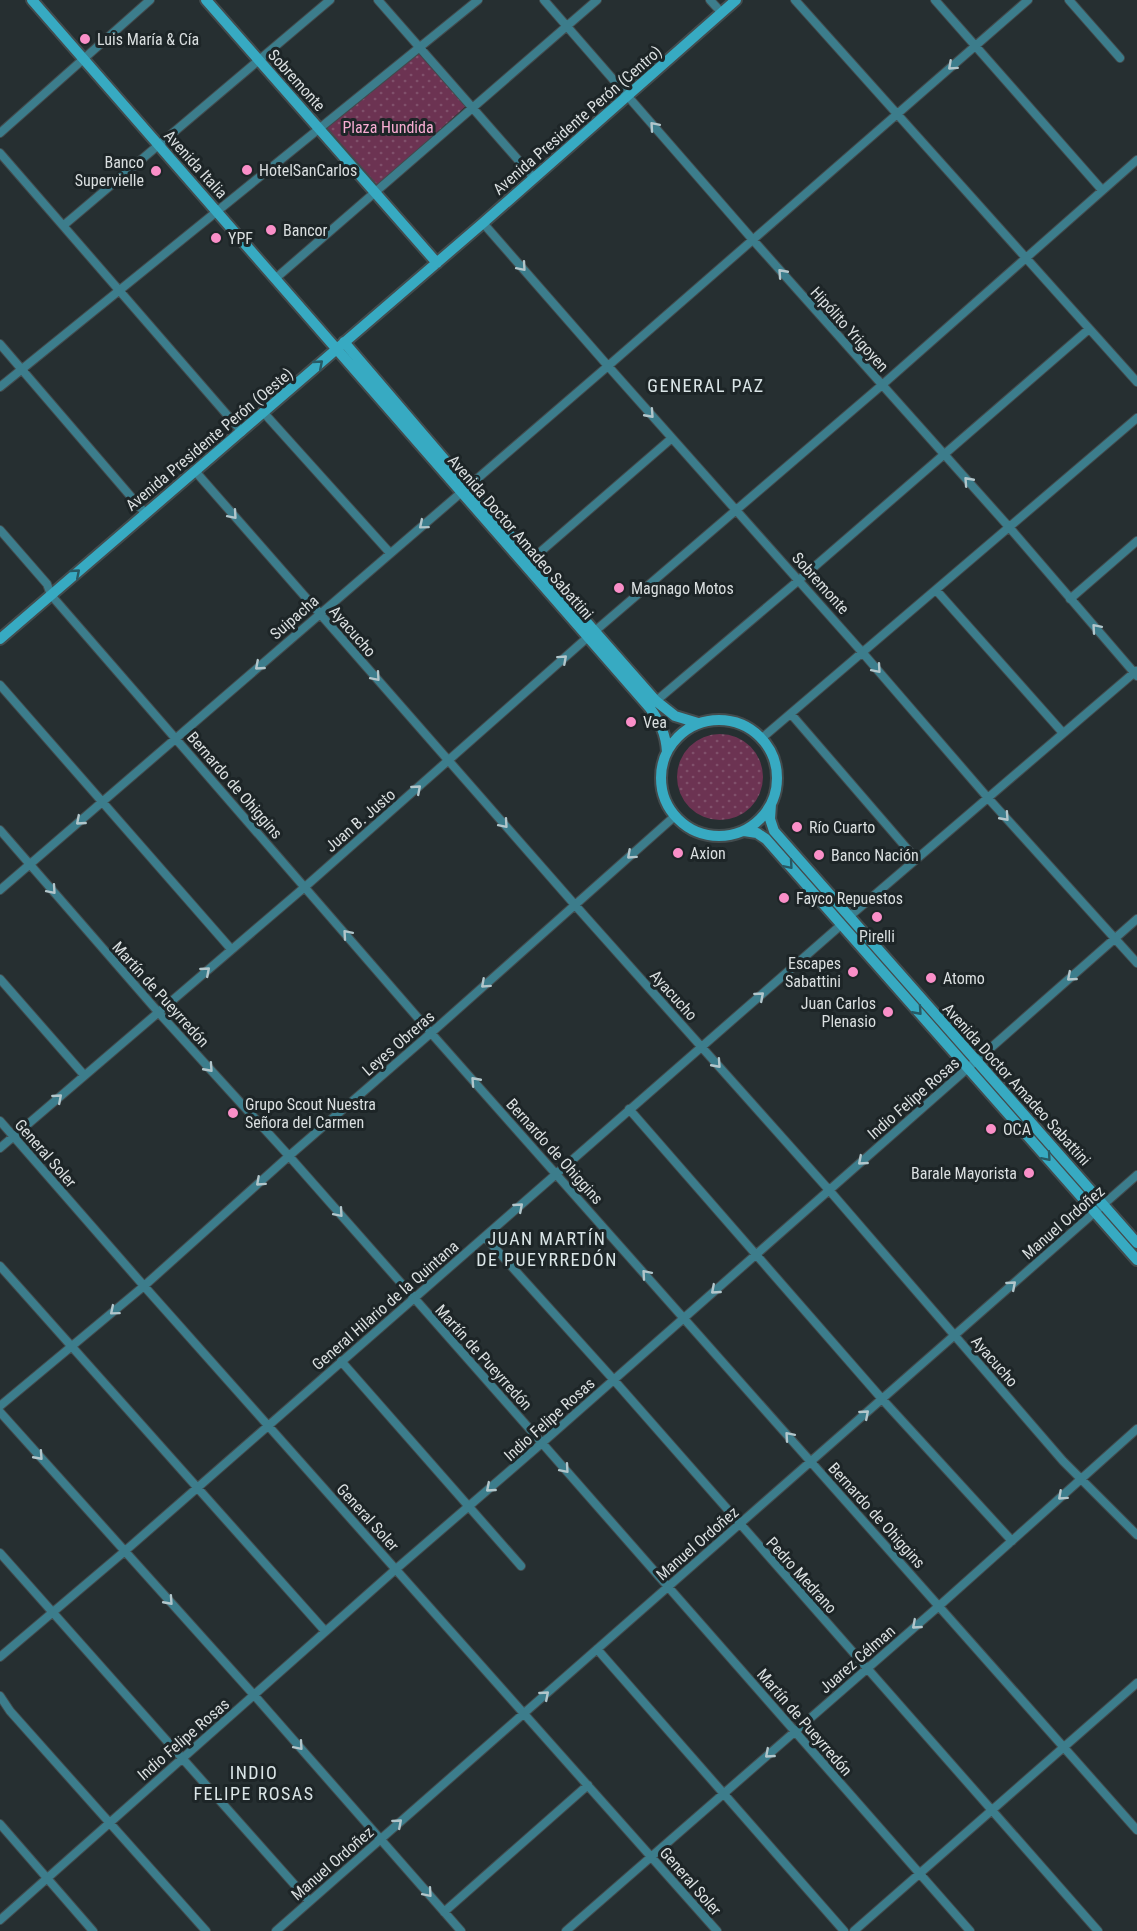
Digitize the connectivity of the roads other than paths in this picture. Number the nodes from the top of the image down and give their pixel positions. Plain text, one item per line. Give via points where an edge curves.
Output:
1 (32, 0) edge
2 (150, 0) edge
3 (206, 0) edge
4 (330, 0) edge
5 (378, 0) edge
6 (478, 0) edge
7 (544, 0) edge
8 (597, 0) edge
9 (710, 0) edge
10 (736, 0) edge
11 (795, 0) edge
12 (935, 0) edge
13 (1028, 0) edge
14 (1069, 0) edge
15 (721, 12) junction
16 (567, 26) junction
17 (975, 45) junction
18 (419, 47) junction
19 (1120, 58) dead end
20 (83, 60) junction
21 (260, 60) junction
22 (628, 95) junction
23 (472, 107) junction
24 (897, 115) junction
25 (319, 127) junction
26 (0, 133) edge
27 (159, 147) junction
28 (0, 153) edge
29 (1137, 160) edge
30 (534, 178) junction
31 (1102, 190) junction
32 (376, 192) junction
33 (218, 211) junction
34 (483, 223) junction
35 (64, 225) junction
36 (753, 240) junction
37 (1025, 258) junction
38 (436, 262) junction
39 (276, 278) junction
40 (118, 290) junction
41 (1089, 329) junction
42 (0, 344) edge
43 (341, 345) junction
44 (608, 366) junction
45 (22, 369) junction
46 (1137, 382) edge
47 (882, 385) junction
48 (0, 387) edge
49 (264, 413) junction
50 (1137, 417) edge
51 (242, 432) junction
52 (672, 438) junction
53 (944, 455) junction
54 (195, 471) junction
55 (465, 490) junction
56 (736, 510) junction
57 (145, 513) junction
58 (1009, 528) junction
59 (0, 530) edge
60 (1137, 541) edge
61 (390, 554) junction
62 (531, 560) junction
63 (799, 580) junction
64 (936, 590) junction
65 (51, 595) junction
66 (1070, 599) junction
67 (320, 613) junction
68 (591, 634) junction
69 (0, 639) edge
70 (862, 652) junction
71 (1136, 673) edge
72 (0, 685) edge
73 (656, 701) junction
74 (791, 714) junction
75 (698, 723) junction
76 (1063, 733) junction
77 (176, 738) junction
78 (762, 738) junction
79 (667, 752) junction
80 (450, 760) junction
81 (988, 798) junction
82 (102, 801) junction
83 (771, 804) junction
84 (675, 816) junction
85 (0, 830) edge
86 (744, 831) junction
87 (916, 859) junction
88 (30, 864) junction
89 (306, 885) junction
90 (0, 890) edge
91 (575, 905) junction
92 (850, 916) junction
93 (1137, 919) edge
94 (841, 925) junction
95 (1115, 938) junction
96 (231, 949) junction
97 (1137, 963) edge
98 (0, 979) edge
99 (159, 1013) junction
100 (431, 1033) junction
101 (702, 1047) junction
102 (972, 1064) junction
103 (84, 1075) junction
104 (629, 1109) junction
105 (0, 1121) edge
106 (14, 1137) junction
107 (0, 1148) edge
108 (289, 1155) junction
109 (557, 1174) junction
110 (1137, 1175) edge
111 (829, 1190) junction
112 (1100, 1208) junction
113 (485, 1237) junction
114 (1137, 1243) edge
115 (756, 1254) junction
116 (1137, 1260) edge
117 (0, 1266) edge
118 (144, 1286) junction
119 (414, 1299) junction
120 (684, 1317) junction
121 (955, 1335) junction
122 (72, 1347) junction
123 (341, 1361) junction
124 (613, 1379) junction
125 (882, 1399) junction
126 (0, 1407) edge
127 (0, 1412) edge
128 (269, 1425) junction
129 (1137, 1429) edge
130 (542, 1443) junction
131 (811, 1461) junction
132 (1082, 1478) junction
133 (198, 1487) junction
134 (469, 1506) junction
135 (739, 1524) junction
136 (1137, 1535) edge
137 (1012, 1541) junction
138 (125, 1551) junction
139 (0, 1553) edge
140 (521, 1566) dead end
141 (396, 1569) junction
142 (668, 1586) junction
143 (939, 1605) junction
144 (52, 1612) junction
145 (325, 1631) junction
146 (597, 1649) junction
147 (0, 1657) edge
148 (867, 1668) junction
149 (1137, 1684) edge
150 (254, 1695) junction
151 (0, 1696) edge
152 (524, 1713) junction
153 (796, 1731) junction
154 (1064, 1746) junction
155 (182, 1758) junction
156 (588, 1785) junction
157 (723, 1794) junction
158 (992, 1811) junction
159 (110, 1822) junction
160 (0, 1824) edge
161 (1137, 1830) edge
162 (381, 1839) junction
163 (652, 1857) junction
164 (920, 1874) junction
165 (47, 1879) junction
166 (309, 1901) junction
167 (444, 1912) junction
168 (0, 1920) edge
169 (713, 1930) edge
170 (93, 1931) edge
171 (206, 1931) edge
172 (276, 1931) edge
173 (461, 1931) edge
174 (566, 1931) edge
175 (844, 1931) edge
176 (854, 1931) edge
177 (970, 1931) edge
178 (1098, 1931) edge

1 - 20 main road, Avenida Italia
2 - 20 street
3 - 21 main road, Sobremonte
4 - 21 street
5 - 18 street
6 - 18 street
7 - 16 street, Hipólito Yrigoyen
8 - 16 street
9 - 15 street
10 - 15 main road, Avenida Presidente Perón (Centro)
11 - 24 street
12 - 17 street
13 - 17 street, Suipacha
14 - 19 street
15 - 22 main road, Avenida Presidente Perón (Centro)
16 - 22 street, Hipólito Yrigoyen
16 - 23 street
17 -> 24 street, Suipacha
17 - 31 street
18 - 23 street
18 - 25 street
20 - 26 street
20 - 27 main road, Avenida Italia
21 - 25 main road, Sobremonte
21 - 27 street
22 - 30 main road, Avenida Presidente Perón (Centro)
36 -> 22 street, Hipólito Yrigoyen
23 - 30 street
23 - 32 street
24 - 36 street, Suipacha
24 - 37 street
25 - 32 main road, Sobremonte
25 - 33 street
27 - 33 main road, Avenida Italia
27 - 35 street
28 - 35 street
29 - 31 street, Juan B. Justo
30 - 34 main road, Avenida Presidente Perón (Centro)
31 - 37 street, Juan B. Justo
32 - 38 main road, Sobremonte
32 - 39 street
33 - 39 main road, Avenida Italia
33 - 40 street
34 - 38 main road, Avenida Presidente Perón (Centro)
34 -> 44 street, Sobremonte
35 - 40 street
36 - 44 street, Suipacha
47 -> 36 street, Hipólito Yrigoyen
37 - 41 street
37 - 47 street, Juan B. Justo
38 - 43 main road, Avenida Presidente Perón (Oeste)
39 - 43 main road, Avenida Italia
40 - 45 street
40 - 51 street
41 - 46 street
41 - 53 street
42 - 45 street
49 -> 43 main road, Avenida Presidente Perón (Oeste)
43 - 55 main road, Avenida Doctor Amadeo Sabattini
44 -> 52 street, Sobremonte
44 - 55 street, Suipacha
45 - 48 street
45 - 57 street
47 - 53 street, Hipólito Yrigoyen
47 - 56 street, Juan B. Justo
49 - 51 main road, Avenida Presidente Perón (Oeste)
49 - 61 street
50 - 58 street
51 - 54 main road, Avenida Presidente Perón (Oeste)
52 - 56 street, Sobremonte
52 - 62 street
58 -> 53 street, Hipólito Yrigoyen
53 - 63 street
54 - 57 main road, Avenida Presidente Perón (Oeste)
54 -> 67 street, Ayacucho
55 -> 61 street, Suipacha
55 - 62 main road, Avenida Doctor Amadeo Sabattini
55 - 68 main road, Avenida Doctor Amadeo Sabattini
56 - 63 street, Sobremonte
56 - 68 street, Juan B. Justo
65 -> 57 main road, Avenida Presidente Perón (Oeste)
58 - 64 street
58 - 66 street, Hipólito Yrigoyen
59 - 65 street, Bernardo de Ohiggins via 47,584
60 - 66 street
61 - 67 street, Suipacha
62 - 68 main road, Avenida Doctor Amadeo Sabattini
63 - 70 street, Sobremonte
63 - 73 street
64 - 70 street
64 - 76 street
65 - 69 main road, Avenida Presidente Perón (Oeste)
65 - 77 street, Bernardo de Ohiggins
71 -> 66 street, Hipólito Yrigoyen
67 -> 77 street, Suipacha
67 -> 80 street, Ayacucho
68 - 73 main road, Avenida Doctor Amadeo Sabattini
68 - 79 main road, Avenida Doctor Amadeo Sabattini via 656,716 666,738
80 -> 68 street, Juan B. Justo
70 - 74 street
70 -> 81 street, Sobremonte
71 - 76 street
72 - 82 street
73 - 75 main road, Avenida Doctor Amadeo Sabattini via 675,716
74 - 78 street
74 - 87 street
75 - 78 main road via 732,721
75 - 79 main road via 675,740
76 - 81 street
77 - 82 street, Suipacha
77 - 89 street, Bernardo de Ohiggins
78 - 83 main road via 777,770 777,788
79 - 84 main road via 662,785
89 -> 80 street, Juan B. Justo
80 -> 91 street, Ayacucho
81 - 87 street
81 -> 95 street, Sobremonte
82 -> 88 street, Suipacha
82 - 96 street
83 - 86 main road via 760,820
83 - 92 main road, Avenida Doctor Amadeo Sabattini via 774,831
84 - 86 main road via 707,835 726,836
84 -> 91 street, Leyes Obreras
85 - 88 street, Martín de Pueyrredón
86 -> 94 main road, Avenida Doctor Amadeo Sabattini via 766,840
87 - 92 street
88 - 90 street, Suipacha
88 -> 99 street, Martín de Pueyrredón
89 - 96 street, Juan B. Justo
100 -> 89 street, Bernardo de Ohiggins
91 -> 100 street, Leyes Obreras
91 - 101 street, Ayacucho
92 - 102 main road, Avenida Doctor Amadeo Sabattini
93 - 95 street, Indio Felipe Rosas
101 -> 94 street, General Hilario de la Quintana
94 -> 102 main road, Avenida Doctor Amadeo Sabattini
95 - 97 street, Sobremonte
95 -> 102 street, Indio Felipe Rosas
99 -> 96 street, Juan B. Justo
98 - 103 street
99 - 103 street, Juan B. Justo
99 -> 108 street, Martín de Pueyrredón
100 - 108 street, Leyes Obreras
109 -> 100 street, Bernardo de Ohiggins
101 - 104 street, General Hilario de la Quintana
101 -> 111 street, Ayacucho
102 -> 111 street, Indio Felipe Rosas
102 - 112 main road, Avenida Doctor Amadeo Sabattini
106 -> 103 street, Juan B. Justo
104 - 109 street, General Hilario de la Quintana
104 - 115 street
105 - 106 street, General Soler
106 - 107 street, Juan B. Justo
106 - 118 street, General Soler
108 -> 118 street, Leyes Obreras
108 -> 119 street, Martín de Pueyrredón
113 -> 109 street, General Hilario de la Quintana
120 -> 109 street, Bernardo de Ohiggins
110 - 112 street, Manuel Ordoñez
111 - 115 street, Indio Felipe Rosas
111 - 121 street, Ayacucho
112 - 114 main road, Avenida Doctor Amadeo Sabattini
112 - 116 main road, Avenida Doctor Amadeo Sabattini
121 -> 112 street, Manuel Ordoñez
113 - 119 street, General Hilario de la Quintana
113 - 124 street, Pedro Medrano
115 -> 120 street, Indio Felipe Rosas
115 - 125 street
117 - 122 street
118 -> 122 street, Leyes Obreras
118 - 128 street, General Soler
119 - 123 street, General Hilario de la Quintana
119 - 130 street, Martín de Pueyrredón
120 - 124 street, Indio Felipe Rosas
131 -> 120 street, Bernardo de Ohiggins
121 - 125 street, Manuel Ordoñez
121 - 132 street, Ayacucho
122 - 126 street, Leyes Obreras
122 - 133 street
123 - 128 street, General Hilario de la Quintana
123 - 134 street
124 - 130 street, Indio Felipe Rosas
124 - 135 street, Pedro Medrano
131 -> 125 street, Manuel Ordoñez
125 - 137 street
127 -> 138 street
128 - 133 street, General Hilario de la Quintana
128 - 141 street, General Soler
129 - 132 street, Juarez Célman
130 -> 134 street, Indio Felipe Rosas
130 -> 142 street, Martín de Pueyrredón
131 - 135 street, Manuel Ordoñez
131 - 143 street, Bernardo de Ohiggins
132 - 136 street, Ayacucho
132 -> 137 street, Juarez Célman
133 - 138 street, General Hilario de la Quintana
133 - 145 street
134 - 140 street
134 - 141 street, Indio Felipe Rosas
135 - 142 street, Manuel Ordoñez
135 - 148 street, Pedro Medrano
137 - 143 street, Juarez Célman
138 - 144 street, General Hilario de la Quintana
138 -> 150 street
139 - 144 street
141 - 145 street, Indio Felipe Rosas
141 - 152 street, General Soler
142 - 146 street, Manuel Ordoñez
142 - 153 street, Martín de Pueyrredón
143 -> 148 street, Juarez Célman
143 - 154 street, Bernardo de Ohiggins
144 - 147 street, General Hilario de la Quintana
144 - 155 street
145 - 150 street, Indio Felipe Rosas
152 -> 146 street, Manuel Ordoñez
146 - 157 street
148 - 153 street, Juarez Célman
148 - 158 street, Pedro Medrano
149 - 154 street
150 - 155 street, Indio Felipe Rosas
150 -> 162 street
151 - 159 street
152 - 156 street, General Soler
162 -> 152 street, Manuel Ordoñez
153 -> 157 street, Juarez Célman
153 - 164 street, Martín de Pueyrredón
154 - 158 street
154 - 161 street, Bernardo de Ohiggins
155 - 159 street, Indio Felipe Rosas
155 - 166 street
156 - 163 street, General Soler
156 - 167 street
157 - 163 street, Juarez Célman
157 - 175 street
158 - 164 street
158 - 178 street, Pedro Medrano
159 - 165 street, Indio Felipe Rosas
159 - 171 street
160 - 165 street
162 - 166 street, Manuel Ordoñez
162 -> 167 street
163 - 169 street, General Soler
163 - 174 street, Juarez Célman
164 - 176 street
164 - 177 street, Martín de Pueyrredón
165 - 168 street, Indio Felipe Rosas
165 - 170 street
166 - 172 street, Manuel Ordoñez
167 - 173 street

